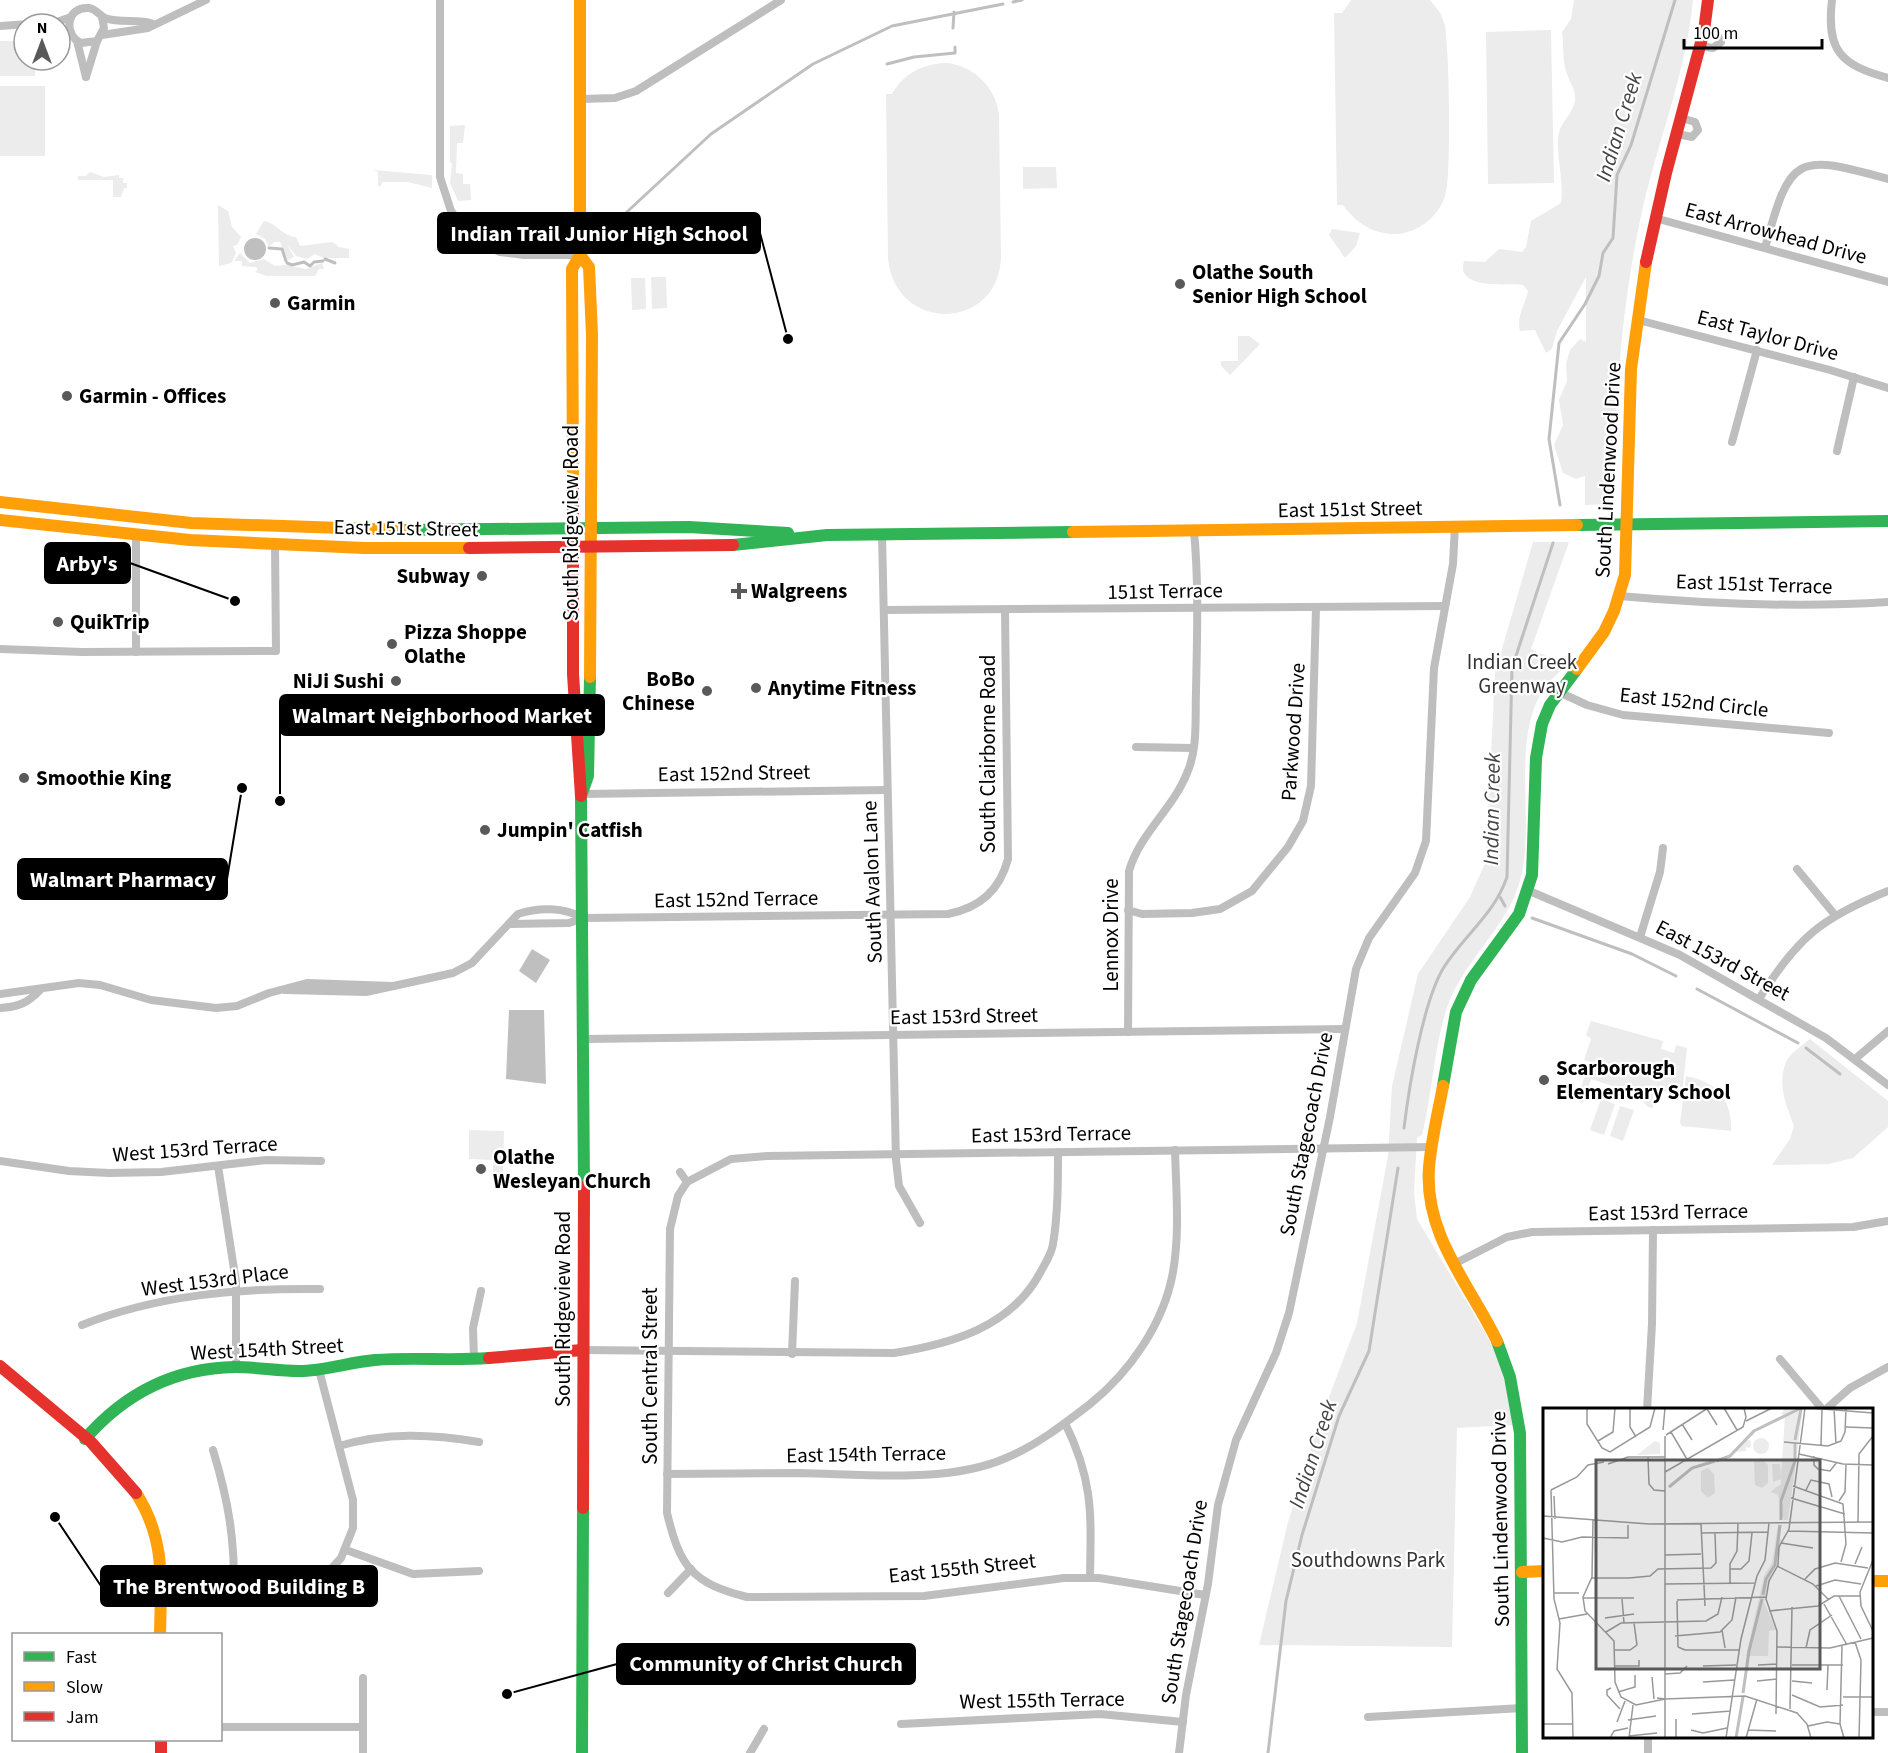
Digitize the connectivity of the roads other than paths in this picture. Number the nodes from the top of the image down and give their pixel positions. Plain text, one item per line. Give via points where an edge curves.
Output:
1 (206, 0) edge
2 (440, 0) edge
3 (580, 0) edge
4 (1708, 0) edge
5 (1832, 0) edge
6 (775, 2) edge
7 (72, 16) edge
8 (102, 17) junction
9 (153, 24) junction
10 (1704, 31) junction
11 (72, 34) edge
12 (74, 38) junction
13 (100, 38) junction
14 (1701, 46) junction
15 (1888, 78) edge
16 (581, 99) junction
17 (1682, 118) junction
18 (1677, 134) junction
19 (1888, 179) edge
20 (1655, 218) junction
21 (1765, 248) junction
22 (580, 255) junction
23 (1888, 282) edge
24 (1638, 320) junction
25 (1757, 350) junction
26 (1854, 377) junction
27 (1888, 388) edge
28 (1732, 442) dead end
29 (1837, 451) dead end
30 (0, 502) edge
31 (0, 520) edge
32 (1888, 521) edge
33 (1627, 525) junction
34 (267, 526) junction
35 (1455, 526) junction
36 (574, 529) junction
37 (590, 529) junction
38 (415, 530) junction
39 (1194, 531) junction
40 (882, 534) junction
41 (812, 535) junction
42 (139, 536) junction
43 (275, 545) junction
44 (574, 548) junction
45 (590, 548) junction
46 (1619, 596) junction
47 (1888, 602) edge
48 (1445, 606) junction
49 (1316, 608) junction
50 (1197, 609) junction
51 (884, 610) junction
52 (1005, 611) junction
53 (0, 649) edge
54 (136, 652) junction
55 (1559, 692) junction
56 (1829, 733) dead end
57 (1136, 747) dead end
58 (1193, 748) junction
59 (887, 790) junction
60 (581, 794) junction
61 (1663, 848) dead end
62 (1797, 869) dead end
63 (1527, 890) junction
64 (1888, 891) edge
65 (1128, 910) junction
66 (889, 915) junction
67 (1835, 915) junction
68 (583, 918) junction
69 (509, 924) junction
70 (1640, 937) junction
71 (40, 990) junction
72 (0, 994) edge
73 (1759, 999) junction
74 (0, 1008) edge
75 (1345, 1029) junction
76 (1888, 1031) edge
77 (1128, 1032) junction
78 (894, 1035) junction
79 (584, 1039) junction
80 (1855, 1059) junction
81 (1888, 1085) edge
82 (1433, 1147) junction
83 (1323, 1148) junction
84 (1175, 1150) junction
85 (1058, 1152) junction
86 (896, 1153) junction
87 (0, 1161) edge
88 (321, 1161) dead end
89 (218, 1166) junction
90 (680, 1172) dead end
91 (687, 1182) junction
92 (1888, 1221) edge
93 (920, 1223) dead end
94 (1653, 1230) junction
95 (1454, 1264) junction
96 (795, 1281) dead end
97 (320, 1289) dead end
98 (480, 1291) dead end
99 (237, 1292) junction
100 (82, 1325) dead end
101 (582, 1350) junction
102 (668, 1352) junction
103 (792, 1354) junction
104 (474, 1359) junction
105 (1780, 1359) dead end
106 (0, 1366) edge
107 (1888, 1367) edge
108 (236, 1368) junction
109 (319, 1370) junction
110 (1647, 1408) edge
111 (1822, 1408) edge
112 (1826, 1408) edge
113 (1065, 1423) junction
114 (85, 1439) junction
115 (479, 1442) dead end
116 (339, 1446) junction
117 (213, 1449) dead end
118 (667, 1474) junction
119 (346, 1550) junction
120 (691, 1569) junction
121 (479, 1571) dead end
122 (1543, 1571) edge
123 (1522, 1572) junction
124 (1090, 1578) junction
125 (668, 1593) dead end
126 (1205, 1595) junction
127 (160, 1597) junction
128 (234, 1597) junction
129 (160, 1633) edge
130 (363, 1678) dead end
131 (1522, 1708) junction
132 (1368, 1718) dead end
133 (1183, 1722) junction
134 (901, 1724) dead end
135 (222, 1727) edge
136 (363, 1727) junction
137 (764, 1728) dead end
138 (363, 1753) edge
139 (582, 1753) edge
140 (750, 1753) edge
141 (1179, 1753) edge
142 (1522, 1753) edge

1 - 9 street
2 - 22 street via 440,177 451,211 481,244 500,252
3 - 16 main road, South Ridgeview Road
4 - 10 main road, South Lindenwood Drive
5 - 15 street via 1830,29 1838,52 1851,65
6 - 16 street via 636,91 615,98
7 - 8 street via 86,8
8 - 9 street
8 - 13 street
9 - 13 street
10 - 14 main road, South Lindenwood Drive
10 - 14 street via 1717,33 1721,42 1717,48
11 - 12 street
12 - 13 street via 86,44
12 - 13 street via 86,77
14 - 17 main road, South Lindenwood Drive
16 - 22 main road, South Ridgeview Road
17 - 18 main road, South Lindenwood Drive
17 - 18 street via 1695,122 1698,130 1692,137
18 - 20 main road, South Lindenwood Drive
19 - 21 street via 1832,164 1796,172 1781,192
20 - 21 street, East Arrowhead Drive
20 - 24 main road, South Lindenwood Drive
21 - 23 street, East Arrowhead Drive
22 - 36 main road, South Ridgeview Road via 572,267
22 - 37 main road, South Ridgeview Road via 589,267 590,281
24 - 25 street, East Taylor Drive
24 - 33 main road, South Lindenwood Drive via 1628,418
25 - 26 street, East Taylor Drive
25 - 28 street
26 - 27 street, East Taylor Drive
26 - 29 street
30 - 34 main road, East 151st Street via 191,523
31 - 42 main road, East 151st Street
32 - 33 main road, East 151st Street
33 - 35 main road, East 151st Street
33 - 46 main road, South Lindenwood Drive via 1625,575
34 - 38 main road, East 151st Street
34 - 42 main road via 257,535 162,530
35 - 39 main road, East 151st Street
35 - 48 street, South Stagecoach Drive
36 - 37 main road, East 151st Street
36 - 38 main road, East 151st Street
36 - 44 main road, South Ridgeview Road
37 - 41 main road, East 151st Street via 738,528
37 - 45 main road, South Ridgeview Road
38 - 43 main road via 393,537 300,535
39 - 40 main road, East 151st Street
39 - 50 street, Lennox Drive
40 - 41 main road, East 151st Street
40 - 51 street, South Avalon Lane
41 - 45 main road, East 151st Street via 739,545
42 - 43 main road, East 151st Street
42 - 54 street
43 - 44 main road, East 151st Street
43 - 54 street via 276,651
44 - 45 main road, East 151st Street
44 - 60 main road, South Ridgeview Road via 573,674
45 - 60 main road, South Ridgeview Road via 588,776
46 - 47 street, East 151st Terrace via 1790,606
46 - 55 main road, South Lindenwood Drive via 1604,632
48 - 49 street, 151st Terrace
48 - 75 street, South Stagecoach Drive via 1434,668 1426,841 1410,882 1362,952
49 - 50 street, 151st Terrace
49 - 65 street, Parkwood Drive via 1311,786 1303,821 1288,847 1252,891 1220,909 1142,914
50 - 52 street, 151st Terrace
50 - 58 street, Lennox Drive
51 - 52 street, 151st Terrace
51 - 59 street, South Avalon Lane
52 - 66 street, South Clairborne Road via 1005,869 993,891 970,908 948,914
53 - 54 street
55 - 56 street, East 152nd Circle via 1587,705 1623,714
55 - 63 main road, South Lindenwood Drive via 1550,705 1538,743 1534,864
57 - 58 street
58 - 65 street, Lennox Drive via 1191,765 1182,783 1133,855
59 - 60 street, East 152nd Street
59 - 66 street, South Avalon Lane
60 - 68 main road, South Ridgeview Road
61 - 70 street via 1660,872
62 - 67 street
63 - 70 street, East 153rd Street
63 - 82 main road, South Lindenwood Drive via 1519,914 1471,980 1460,1002 1453,1023
64 - 67 street
65 - 77 street, Lennox Drive
66 - 68 street, East 152nd Terrace
66 - 78 street, South Avalon Lane
67 - 73 street via 1792,951
68 - 69 street via 569,924
68 - 69 street via 569,910 527,911
68 - 79 main road, South Ridgeview Road
69 - 71 street via 463,970 366,992 280,989 237,1006 216,1008 151,1000 100,985 68,984
70 - 73 street, East 153rd Street
71 - 72 street
71 - 74 street via 20,1006
73 - 80 street, East 153rd Street
75 - 77 street, East 153rd Street
75 - 83 street, South Stagecoach Drive
76 - 80 street
77 - 78 street, East 153rd Street
78 - 79 street, East 153rd Street
78 - 86 street, South Avalon Lane
79 - 101 main road, South Ridgeview Road
80 - 81 street, East 153rd Street
82 - 83 street, East 153rd Terrace
82 - 95 main road, South Lindenwood Drive via 1428,1194 1432,1218
83 - 84 street, East 153rd Terrace
83 - 126 street, South Stagecoach Drive via 1289,1313 1225,1475
84 - 85 street, East 153rd Terrace
84 - 113 street, East 154th Terrace via 1176,1242 1173,1274 1162,1305 1144,1345 1123,1375
85 - 86 street, East 153rd Terrace
85 - 103 street via 1053,1246 1032,1289 1016,1307 974,1332 924,1348 863,1355
86 - 91 street, East 153rd Terrace via 731,1159
86 - 93 street, South Avalon Lane via 899,1186
87 - 89 street, West 153rd Terrace via 109,1173
88 - 89 street, West 153rd Terrace via 266,1160
89 - 99 street
90 - 91 street
91 - 102 street, South Central Street via 678,1196 670,1229
92 - 94 street, East 153rd Terrace via 1853,1227
94 - 95 street, East 153rd Terrace via 1532,1232 1507,1238
94 - 110 street
95 - 123 main road, South Lindenwood Drive via 1498,1343 1516,1398
96 - 103 street
97 - 99 street, West 153rd Place
98 - 104 street via 473,1328
99 - 100 street, West 153rd Place via 152,1304
99 - 108 street
101 - 102 street
101 - 104 main road, West 154th Street
101 - 139 main road, South Ridgeview Road
102 - 103 street
102 - 118 street, South Central Street
104 - 109 main road, West 154th Street via 376,1360
105 - 111 street
106 - 114 main road
107 - 112 street via 1850,1388
108 - 109 main road, West 154th Street
108 - 114 main road, West 154th Street via 197,1370 158,1381 119,1405
109 - 116 street
113 - 118 street, East 154th Terrace via 1006,1458 971,1468 925,1474
113 - 124 street via 1081,1455 1091,1507
114 - 127 main road via 123,1474 147,1511 161,1563
115 - 116 street via 400,1435
116 - 119 street via 355,1513
117 - 128 street via 231,1518
118 - 120 street, South Central Street via 667,1513 676,1550
119 - 121 street via 412,1574
119 - 128 street via 322,1579 299,1592 270,1598
120 - 124 street, East 155th Street via 722,1591 747,1597 924,1596 1023,1582
120 - 125 street
122 - 123 main road
123 - 131 main road, South Lindenwood Drive
124 - 126 street, East 155th Street
126 - 133 street, South Stagecoach Drive
127 - 128 street
127 - 129 main road
130 - 136 street
131 - 132 street
131 - 142 main road, South Lindenwood Drive
133 - 134 street, West 155th Terrace via 1100,1714
133 - 141 street, South Stagecoach Drive
135 - 136 street
136 - 138 street
137 - 140 street

